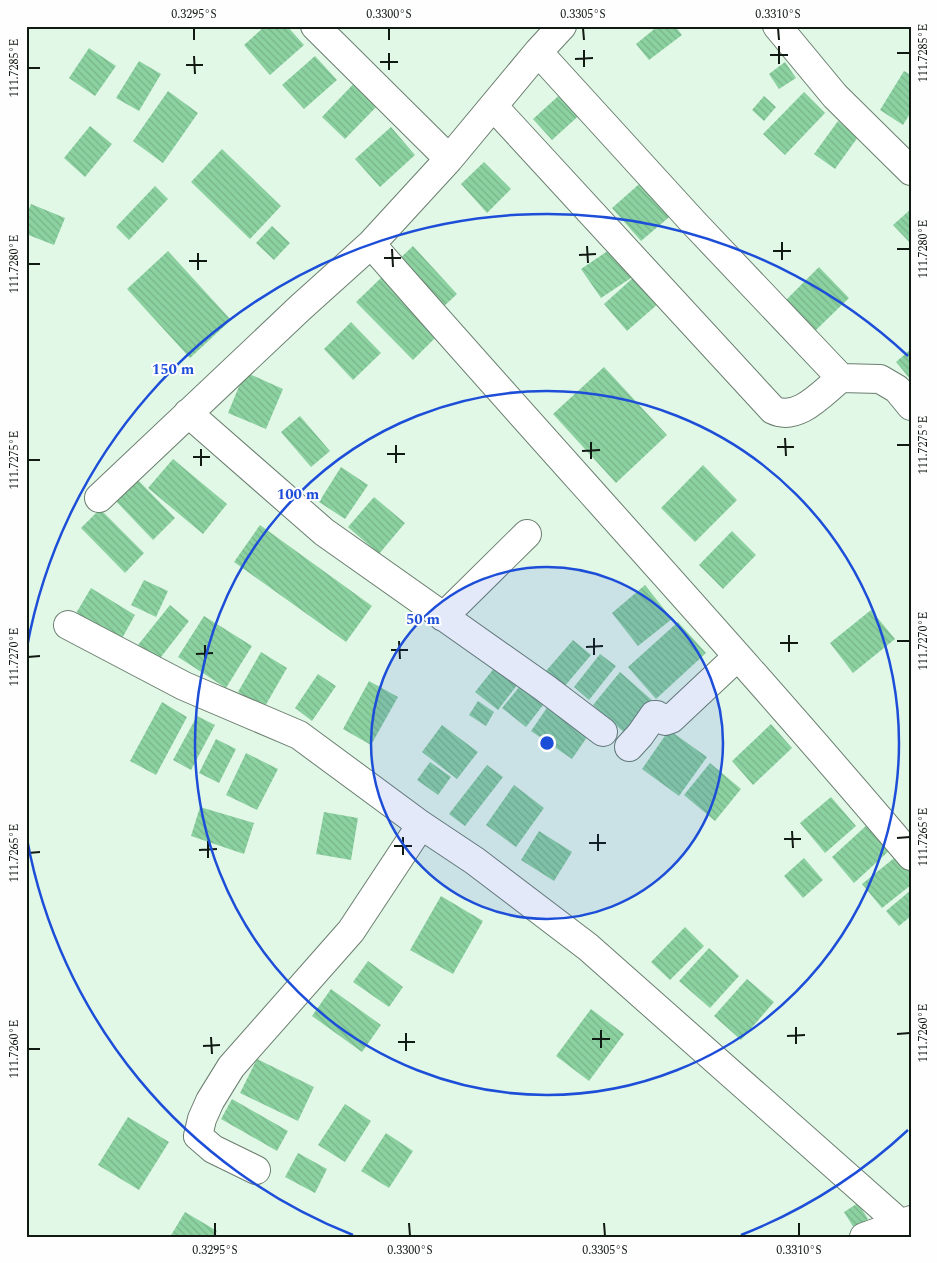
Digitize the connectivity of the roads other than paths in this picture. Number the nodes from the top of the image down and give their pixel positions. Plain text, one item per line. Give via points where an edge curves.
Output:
1 (315, 26) edge
2 (562, 26) edge
3 (777, 26) edge
4 (538, 52) junction
5 (493, 106) junction
6 (449, 159) junction
7 (911, 171) edge
8 (371, 244) junction
9 (841, 378) junction
10 (911, 406) edge
11 (188, 413) junction
12 (99, 498) dead end
13 (527, 534) dead end
14 (443, 617) junction
15 (68, 625) dead end
16 (738, 658) junction
17 (603, 732) dead end
18 (629, 747) dead end
19 (421, 825) junction
20 (911, 856) edge
21 (256, 1170) dead end
22 (907, 1225) edge
23 (864, 1237) edge

1 - 6 street
2 - 4 street
3 - 7 street via 835,96
4 - 5 street
4 - 9 street
5 - 6 street
5 - 9 street via 772,410 780,414 799,411
6 - 8 street
8 - 11 street
8 - 16 street
9 - 10 street via 880,379 897,390
11 - 12 street
11 - 14 street via 324,532
13 - 14 street
14 - 17 street
15 - 19 street via 184,686 299,735
16 - 18 street via 671,719 665,721 654,715
16 - 20 street
19 - 21 street via 351,931 231,1067 210,1101 198,1136 213,1149
19 - 22 street via 475,861 588,947
22 - 23 street

